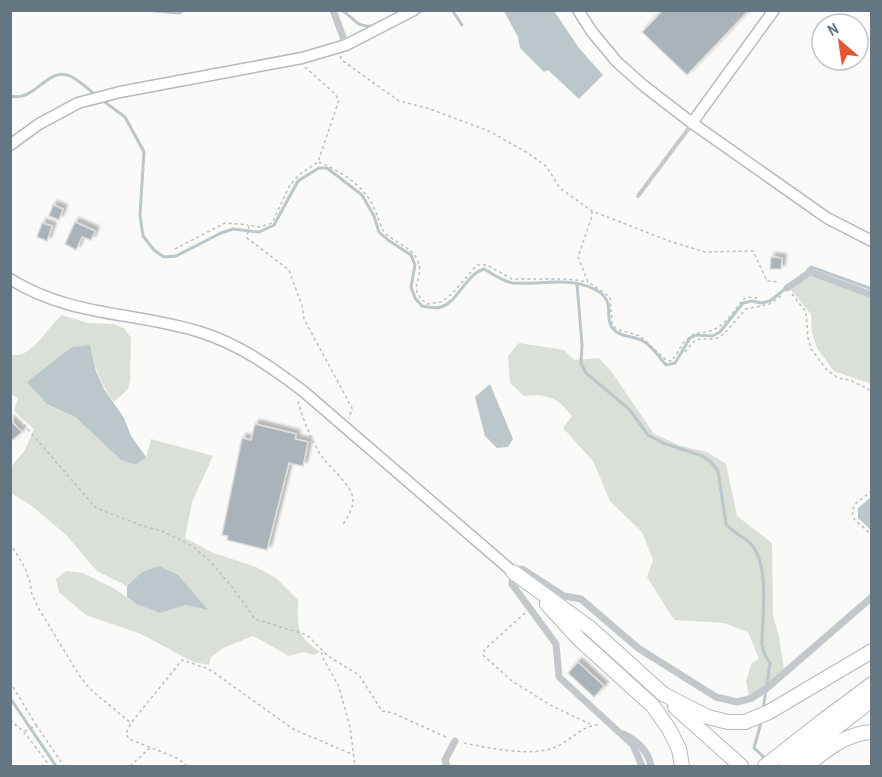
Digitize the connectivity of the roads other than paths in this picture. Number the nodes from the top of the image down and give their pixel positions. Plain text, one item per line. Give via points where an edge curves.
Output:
1 (333, 10) edge
2 (414, 10) edge
3 (578, 10) edge
4 (774, 10) edge
5 (346, 45) junction
6 (692, 123) junction
7 (10, 145) edge
8 (638, 196) dead end
9 (872, 241) edge
10 (10, 279) edge
11 (788, 289) road end
12 (872, 295) edge
13 (518, 575) junction
14 (872, 597) edge
15 (872, 651) edge
16 (872, 684) edge
17 (663, 694) junction
18 (872, 700) edge
19 (653, 706) junction
20 (617, 732) junction
21 (872, 732) edge
22 (455, 741) road end
23 (447, 766) edge
24 (642, 766) edge
25 (651, 766) edge
26 (682, 766) edge
27 (728, 766) edge
28 (741, 766) edge
29 (766, 766) edge
30 (786, 766) edge
31 (806, 766) edge

1 - 5 street
2 - 5 street
3 - 6 street via 617,62
4 - 6 street
5 - 7 street via 302,58 78,103
6 - 8 lane
6 - 9 street via 826,218
10 - 13 street via 68,305 179,327 243,350 279,373
11 - 12 street via 810,272
13 - 14 street via 522,569 564,596 580,599 638,648 716,698 737,702 767,688
13 - 17 highway via 590,628
13 - 19 highway via 579,639
13 - 20 street via 512,584 556,644 559,677
15 - 17 highway via 745,722 708,717
16 - 29 highway
17 - 28 highway
18 - 30 highway
19 - 26 highway via 679,749
19 - 27 highway
20 - 24 street via 633,745
20 - 25 street via 634,739 649,756
21 - 31 highway via 841,740
22 - 23 street via 445,760

